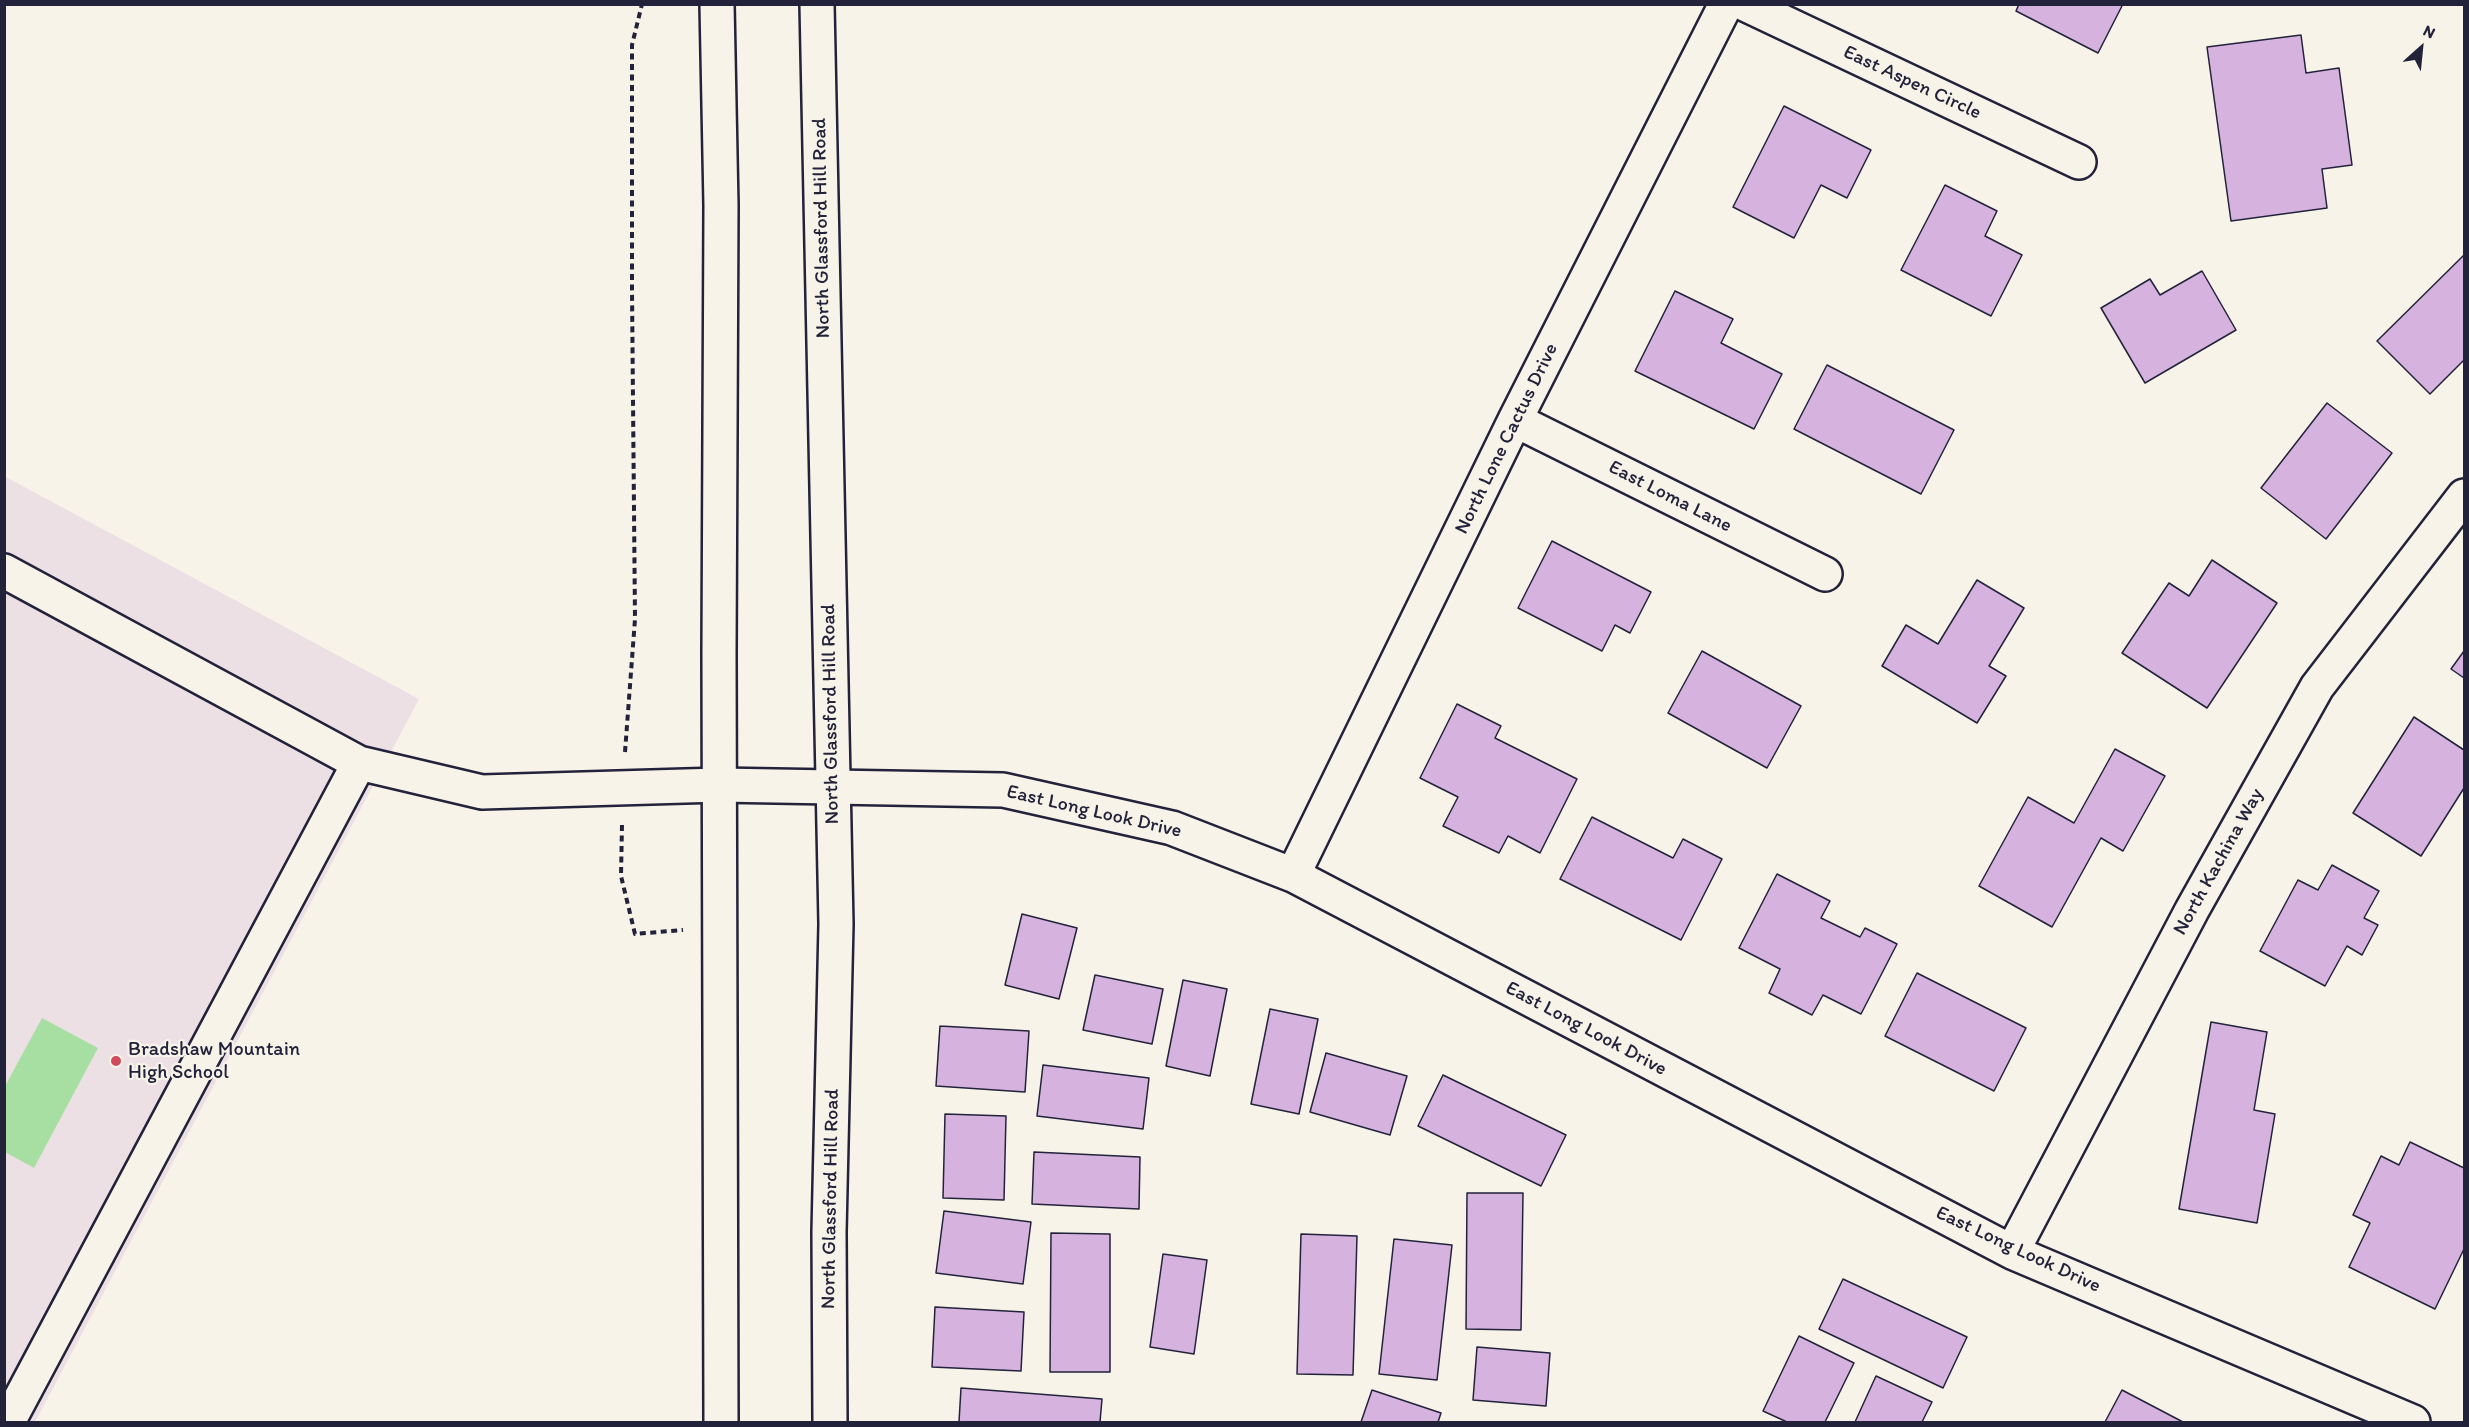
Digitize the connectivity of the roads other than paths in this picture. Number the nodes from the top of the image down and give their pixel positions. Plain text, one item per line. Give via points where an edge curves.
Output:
1 (717, 4) edge
2 (817, 4) edge
3 (1726, 4) edge
4 (1745, 4) edge
5 (2079, 162) dead end
6 (1515, 420) junction
7 (2464, 496) edge
8 (4, 571) edge
9 (1825, 574) dead end
10 (359, 763) junction
11 (719, 785) junction
12 (832, 787) junction
13 (1293, 875) junction
14 (2012, 1252) junction
15 (8, 1422) edge
16 (721, 1422) edge
17 (830, 1422) edge
18 (2413, 1422) edge

1 - 11 street via 721,206
2 - 12 street, North Glassford Hill Road
3 - 6 street, North Lone Cactus Drive
4 - 5 street, East Aspen Circle
6 - 9 street, East Loma Lane
6 - 13 street, North Lone Cactus Drive
7 - 14 street, North Kachina Way via 2317,687 2192,910
8 - 10 street, East Long Look Drive
10 - 11 street, East Long Look Drive via 482,792
10 - 15 street
11 - 12 street, East Long Look Drive
11 - 16 street
12 - 13 street, East Long Look Drive via 1003,790 1172,828
12 - 17 street, North Glassford Hill Road via 836,945 829,1232
13 - 14 street, East Long Look Drive
14 - 18 street, East Long Look Drive

